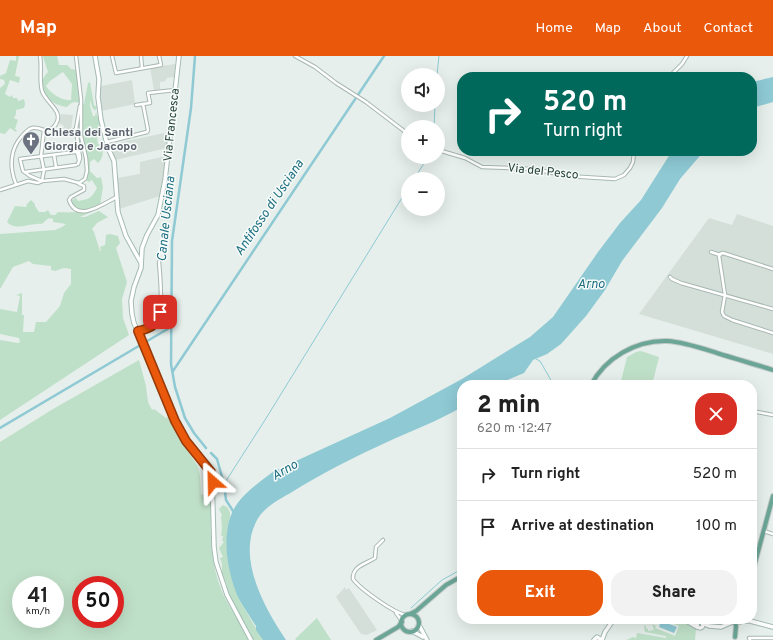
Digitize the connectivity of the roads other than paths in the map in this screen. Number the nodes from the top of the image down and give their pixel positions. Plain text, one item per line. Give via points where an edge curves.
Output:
1 (40, 56) edge
2 (76, 56) edge
3 (94, 56) edge
4 (112, 56) edge
5 (140, 56) edge
6 (159, 56) edge
7 (179, 56) edge
8 (295, 56) edge
9 (687, 56) edge
10 (142, 68) junction
11 (674, 72) edge
12 (176, 90) junction
13 (81, 99) junction
14 (143, 104) junction
15 (136, 105) dead end
16 (76, 128) junction
17 (401, 129) edge
18 (44, 130) junction
19 (106, 142) junction
20 (445, 152) edge
21 (54, 155) junction
22 (41, 156) junction
23 (457, 156) edge
24 (458, 156) edge
25 (634, 156) edge
26 (79, 160) junction
27 (56, 167) junction
28 (44, 168) junction
29 (24, 172) junction
30 (42, 181) junction
31 (79, 183) junction
32 (16, 184) junction
33 (0, 190) edge
34 (117, 197) junction
35 (711, 252) dead end
36 (720, 255) junction
37 (159, 262) dead end
38 (142, 264) junction
39 (773, 268) edge
40 (670, 277) dead end
41 (725, 295) junction
42 (773, 309) edge
43 (138, 332) junction
44 (773, 332) edge
45 (773, 370) edge
46 (595, 380) edge
47 (757, 412) edge
48 (773, 415) edge
49 (773, 496) edge
50 (764, 531) junction
51 (773, 534) edge
52 (383, 540) dead end
53 (759, 547) joint
54 (757, 555) edge
55 (457, 579) edge
56 (428, 601) junction
57 (393, 610) junction
58 (408, 614) junction
59 (402, 621) junction
60 (419, 623) junction
61 (757, 623) edge
62 (611, 624) edge
63 (703, 624) edge
64 (727, 624) edge
65 (735, 624) edge
66 (743, 624) edge
67 (773, 627) edge
68 (407, 630) junction
69 (412, 631) junction
70 (605, 632) junction
71 (388, 634) junction
72 (773, 638) edge
73 (596, 639) edge
74 (735, 639) edge
75 (750, 639) edge
76 (766, 639) edge
77 (251, 640) edge
78 (376, 640) edge
79 (427, 640) edge
80 (602, 640) edge

1 - 18 street via 42,93 58,117 54,127
2 - 13 street
3 - 19 main road via 99,79 99,108
4 - 10 street via 116,73
5 - 10 street
6 - 10 street via 161,65
7 - 12 main road, Via Francesca
8 - 17 street via 315,67
9 - 11 street
12 - 14 street via 148,93 150,102
12 - 38 main road, Via Francesca via 161,207 143,244
13 - 16 street
13 - 31 street via 81,129 87,171 84,180
14 - 15 street
14 - 19 street via 147,132
16 - 18 street via 67,133
16 - 26 street
18 - 22 street
18 - 32 street via 30,129 16,144 11,162
19 - 34 main road via 114,161
20 - 23 street, Via del Pesco
21 - 22 street
21 - 26 street via 77,152
21 - 27 street
22 - 28 street
22 - 29 street via 20,159
24 - 25 street, Via del Pesco via 482,167 534,169 567,176 615,179 624,175 630,168
26 - 27 street via 77,164
27 - 28 street
28 - 29 street
28 - 30 street
29 - 30 street
30 - 31 street via 64,179
30 - 32 street
31 - 34 street via 84,186 84,190 69,200 72,207 78,211 92,210
32 - 33 street
34 - 38 main road via 121,225
35 - 36 street
36 - 39 street via 723,253
36 - 41 street
37 - 43 street via 160,316 153,326
38 - 43 main road, Via Francesca via 131,301
40 - 41 street via 675,281
41 - 42 street
41 - 44 street via 722,314 727,319
43 - 77 main road, Via Francesca via 177,426 212,476 216,562 227,595
45 - 46 main road via 691,345 657,342 639,345 619,355 603,368
47 - 48 street
49 - 50 main road
50 - 51 street
50 - 53 main road
52 - 57 street via 376,547 374,558 358,567 352,578
53 - 54 main road
55 - 56 main road
56 - 58 main road
56 - 60 main road via 420,612
57 - 58 street
57 - 59 street
58 - 59 main road
58 - 60 main road via 417,617
59 - 68 main road via 403,627
59 - 71 main road
60 - 69 main road
60 - 79 main road
61 - 67 main road
62 - 70 main road
63 - 64 main road via 719,627
65 - 74 main road
66 - 74 main road
68 - 69 main road
68 - 71 main road
69 - 79 main road
70 - 73 main road
70 - 80 main road
71 - 78 main road
72 - 76 street
73 - 80 main road
75 - 76 street

